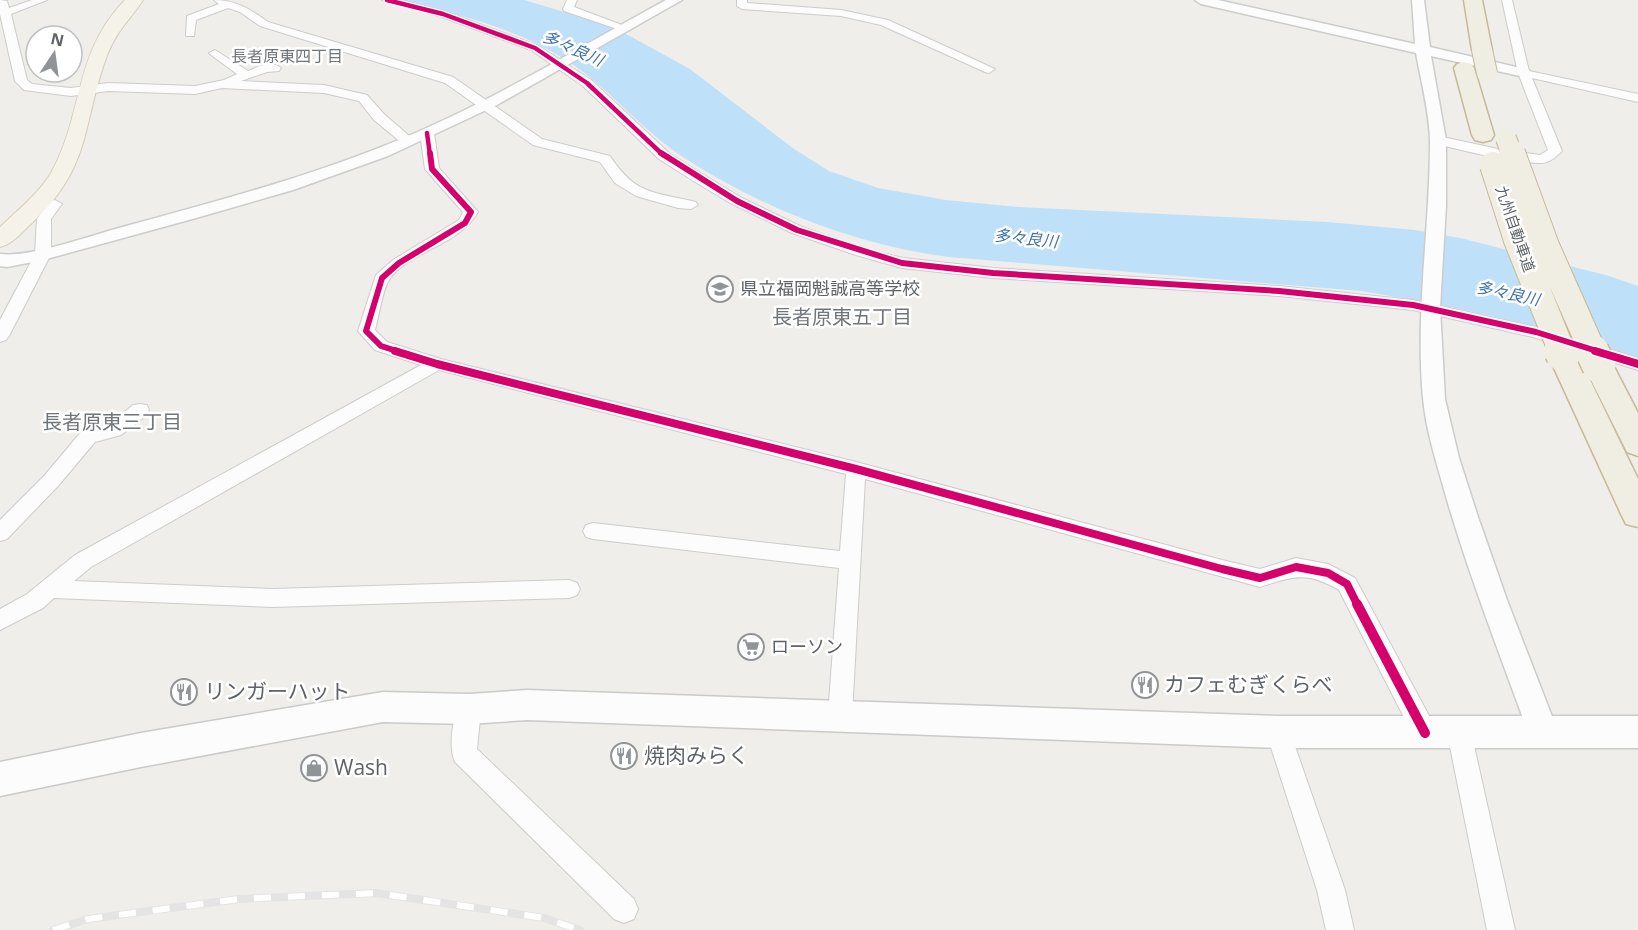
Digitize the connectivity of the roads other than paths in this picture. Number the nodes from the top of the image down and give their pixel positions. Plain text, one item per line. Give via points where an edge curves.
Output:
1 (42, 0) edge
2 (135, 0) edge
3 (387, 0) edge
4 (572, 0) edge
5 (676, 0) edge
6 (742, 0) edge
7 (1201, 0) edge
8 (1418, 0) edge
9 (1473, 0) edge
10 (1507, 0) edge
11 (224, 2) edge
12 (2, 8) edge
13 (624, 28) junction
14 (190, 34) dead end
15 (1458, 45) dead end
16 (1423, 51) junction
17 (215, 52) dead end
18 (561, 64) junction
19 (275, 68) dead end
20 (989, 69) dead end
21 (1524, 73) junction
22 (246, 75) junction
23 (222, 84) junction
24 (86, 90) junction
25 (1493, 95) dead end
26 (1638, 98) edge
27 (486, 104) junction
28 (1496, 130) junction
29 (427, 133) junction
30 (1438, 140) junction
31 (408, 141) junction
32 (55, 204) dead end
33 (691, 205) dead end
34 (0, 240) edge
35 (43, 254) junction
36 (0, 260) edge
37 (1430, 305) junction
38 (0, 336) edge
39 (437, 364) junction
40 (1638, 364) edge
41 (140, 410) dead end
42 (1638, 444) edge
43 (856, 469) junction
44 (1638, 514) edge
45 (593, 531) dead end
46 (0, 533) edge
47 (849, 561) junction
48 (50, 589) junction
49 (569, 589) dead end
50 (0, 620) edge
51 (470, 709) junction
52 (840, 715) junction
53 (1278, 732) junction
54 (1459, 732) junction
55 (1543, 732) junction
56 (1638, 732) edge
57 (1425, 733) junction
58 (0, 779) edge
59 (624, 909) dead end
60 (1340, 930) edge
61 (1501, 930) edge

1 - 12 street
2 - 24 main road via 104,37
3 - 18 street via 485,28 535,48
4 - 13 street via 568,9
5 - 13 street
6 - 20 street via 742,6 841,13 884,22
7 - 16 street
8 - 16 street
9 - 25 highway, bridge
10 - 21 street
11 - 14 street via 191,18
11 - 27 street via 264,24 449,80
12 - 24 street via 12,62 24,85 71,92
13 - 18 street
15 - 28 highway, 九州自動車道 via 1464,68
16 - 21 street
16 - 30 street
17 - 22 street
18 - 27 street
18 - 37 street via 587,83 664,156 697,177 797,230 861,252 902,263 993,273
19 - 22 street
21 - 26 street
21 - 30 street via 1555,151 1542,159
22 - 23 street
23 - 24 street via 195,90
23 - 31 street via 324,89 363,98
24 - 34 main road via 68,159 51,192
27 - 29 street
27 - 33 street via 537,143 605,159 619,180 634,190 665,203
28 - 42 highway, 九州自動車道, bridge via 1599,366
28 - 44 highway, 九州自動車道, bridge via 1517,240 1563,355
29 - 31 street
29 - 39 street via 432,170 471,212 465,223 399,263 382,278 366,331 381,346
30 - 37 street
31 - 35 street via 268,192
32 - 35 street via 44,219
35 - 36 street
35 - 38 street
37 - 40 street
37 - 55 street via 1434,399 1447,458 1493,600
39 - 43 street
39 - 48 street via 83,561
41 - 46 street via 114,430 88,437
43 - 47 street
43 - 57 street via 1241,574 1260,578 1296,567 1328,573 1347,584
45 - 47 street
47 - 52 street
48 - 49 street via 273,598
48 - 50 street
51 - 52 main road via 527,705
51 - 58 main road via 383,707
51 - 59 street via 464,754
52 - 53 main road
53 - 57 main road
53 - 60 street via 1331,890
54 - 55 main road
54 - 57 main road
54 - 61 street
55 - 56 main road

